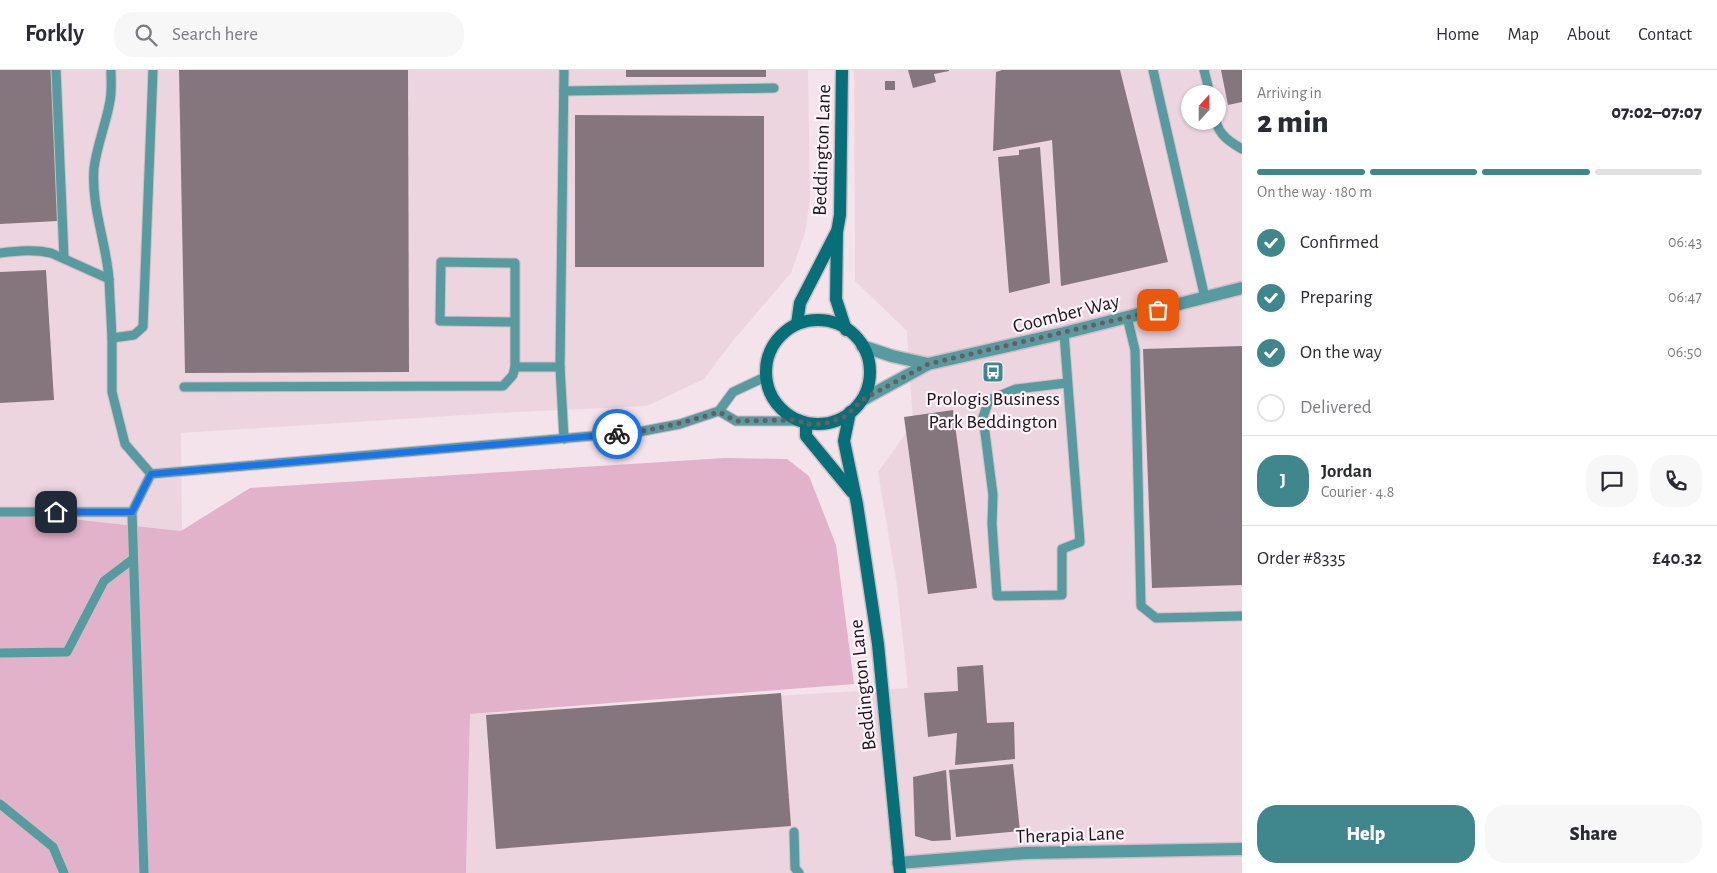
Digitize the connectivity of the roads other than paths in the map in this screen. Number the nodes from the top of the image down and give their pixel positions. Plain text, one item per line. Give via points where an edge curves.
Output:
1 (56, 70) edge
2 (111, 70) edge
3 (153, 70) edge
4 (564, 70) edge
5 (842, 70) edge
6 (1153, 70) edge
7 (1204, 70) edge
8 (1208, 85) edge
9 (774, 88) dead end
10 (564, 91) junction
11 (1218, 130) edge
12 (1242, 149) edge
13 (837, 232) junction
14 (0, 252) edge
15 (64, 258) junction
16 (109, 279) junction
17 (1242, 288) edge
18 (1205, 298) junction
19 (1127, 317) junction
20 (515, 322) junction
21 (797, 324) junction
22 (846, 330) junction
23 (1064, 333) junction
24 (112, 338) junction
25 (862, 346) junction
26 (928, 364) junction
27 (516, 368) junction
28 (560, 368) junction
29 (767, 376) junction
30 (1067, 383) junction
31 (184, 387) dead end
32 (862, 400) junction
33 (719, 412) junction
34 (850, 412) junction
35 (801, 422) junction
36 (564, 439) junction
37 (151, 474) junction
38 (854, 494) junction
39 (0, 512) edge
40 (132, 512) junction
41 (133, 559) junction
42 (1242, 616) edge
43 (0, 653) edge
44 (0, 804) edge
45 (794, 832) dead end
46 (1242, 849) edge
47 (899, 868) edge
48 (64, 873) edge
49 (144, 873) edge
50 (799, 873) edge

1 - 15 lane
2 - 16 lane via 110,101 94,169 96,207
3 - 24 lane via 143,327 134,335
4 - 10 lane
5 - 13 main road, Beddington Lane
6 - 18 lane
7 - 8 lane
9 - 10 lane
10 - 28 lane
11 - 12 lane via 1230,143
13 - 21 main road, Beddington Lane via 800,303
13 - 22 main road, Beddington Lane via 836,299
14 - 15 lane via 42,251
15 - 16 lane
16 - 24 lane
17 - 18 street, Coomber Way
18 - 19 street, Coomber Way
19 - 23 street, Coomber Way
19 - 42 lane via 1135,350 1141,606 1156,618
20 - 20 lane via 515,263 441,262 440,321
20 - 27 lane
21 - 22 main road, Beddington Lane via 820,320
21 - 29 main road, Beddington Lane via 772,346 766,364
22 - 25 main road, Beddington Lane
23 - 26 street, Coomber Way
23 - 30 lane
24 - 37 lane via 112,392 125,444
25 - 26 street, Coomber Way
25 - 32 main road, Beddington Lane via 870,377
26 - 32 street, Coomber Way
27 - 28 lane
27 - 31 lane via 503,386
28 - 36 lane
29 - 33 lane via 733,392
29 - 35 main road, Beddington Lane via 767,386 778,406
30 - 30 lane via 1080,542 1062,549 1062,595 997,596 993,495 983,417 990,400 1007,392
32 - 34 main road, Beddington Lane
33 - 35 lane via 736,421
33 - 36 lane via 638,432
34 - 35 main road, Beddington Lane via 824,424
34 - 38 main road, Beddington Lane via 844,441
35 - 38 main road, Beddington Lane via 806,436
36 - 37 lane
37 - 40 lane
38 - 47 main road, Beddington Lane via 878,644
39 - 40 lane
40 - 41 lane
41 - 43 lane via 104,581 67,652
41 - 49 lane
44 - 48 lane via 54,847
45 - 50 lane via 795,868
46 - 47 street, Therapia Lane via 1025,853

